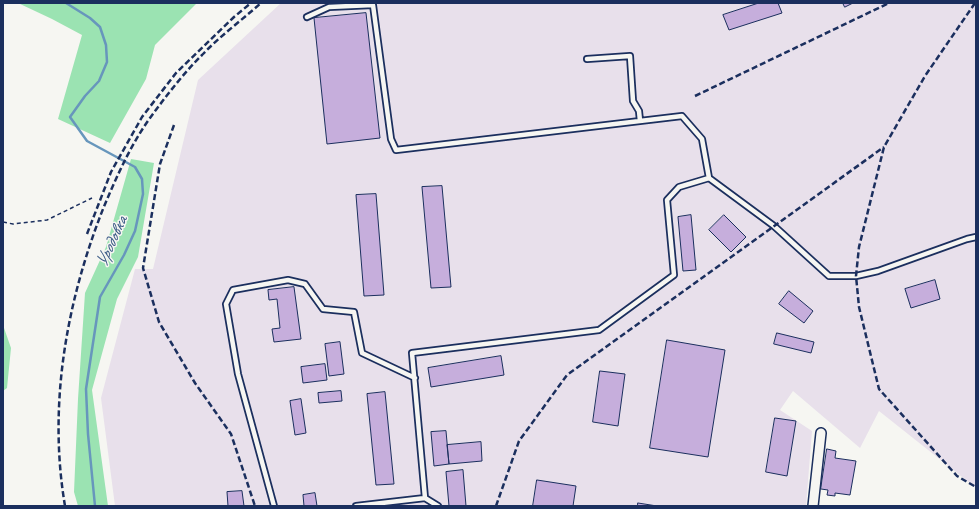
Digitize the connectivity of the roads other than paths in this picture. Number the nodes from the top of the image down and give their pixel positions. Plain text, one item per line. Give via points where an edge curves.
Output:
1 (307, 17) dead end
2 (587, 59) dead end
3 (640, 121) junction
4 (710, 178) junction
5 (976, 237) edge
6 (415, 378) junction
7 (821, 433) dead end
8 (426, 498) junction
9 (274, 506) edge
10 (356, 506) edge
11 (438, 506) edge
12 (813, 506) edge

1 - 3 lane via 329,7 373,5 391,140 396,150
2 - 3 lane via 630,56 633,101 639,110
3 - 4 lane via 682,116 702,139
4 - 5 lane via 774,226 829,276 856,276 878,271 967,238
4 - 6 lane via 679,186 667,200 674,275 599,330 412,353
6 - 8 lane
6 - 9 lane via 362,353 354,312 323,309 305,284 288,280 233,290 226,304 238,374
7 - 12 street
8 - 10 lane
8 - 11 lane

